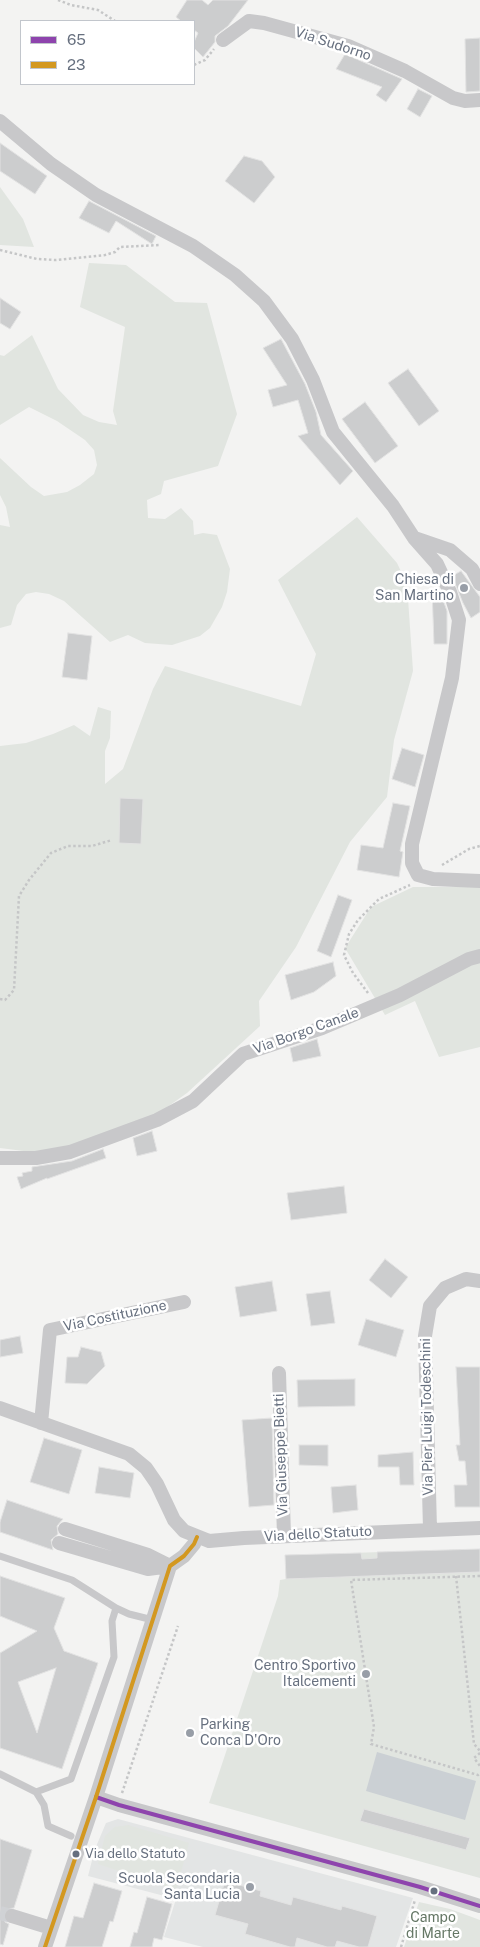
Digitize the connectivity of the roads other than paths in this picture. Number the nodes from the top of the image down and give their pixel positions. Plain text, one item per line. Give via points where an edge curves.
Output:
1 (223, 40) road end
2 (480, 100) edge
3 (0, 120) edge
4 (414, 538) junction
5 (480, 584) edge
6 (480, 881) edge
7 (480, 956) edge
8 (0, 1158) edge
9 (480, 1281) edge
10 (184, 1302) dead end
11 (279, 1373) dead end
12 (0, 1408) edge
13 (41, 1423) junction
14 (480, 1528) edge
15 (65, 1529) dead end
16 (430, 1529) junction
17 (284, 1536) junction
18 (197, 1537) junction
19 (59, 1543) dead end
20 (0, 1556) edge
21 (170, 1566) junction
22 (116, 1608) junction
23 (153, 1621) junction
24 (0, 1774) edge
25 (36, 1792) junction
26 (96, 1797) junction
27 (76, 1839) junction
28 (480, 1906) edge
29 (12, 1916) tunnel mouth
30 (51, 1928) junction
31 (45, 1947) edge

1 - 2 street, Via Sudorno via 249,21 264,22 348,46 405,71 453,98
3 - 4 street via 51,164 96,195 193,246 235,275 264,301 292,339 313,380 333,432 393,506
4 - 5 street via 450,550 472,569
4 - 6 street via 437,564 459,620 452,678 412,844 412,863 418,874 433,879
7 - 8 street, Via Borgo Canale via 322,1028 243,1054 193,1101 157,1120 70,1152 36,1158
9 - 16 street, Via Pier Luigi Todeschini via 466,1278 445,1288 430,1306 424,1336
10 - 13 street, Via Costituzione via 50,1330
11 - 17 street, Via Giuseppe Bietti
12 - 13 street
13 - 18 street via 128,1454 146,1468 174,1520 184,1531
14 - 16 street, Via dello Statuto
15 - 21 street via 148,1555
16 - 17 street, Via dello Statuto
17 - 18 street, Via dello Statuto via 209,1541
18 - 21 street via 184,1556
19 - 21 street via 148,1570
20 - 22 lane via 72,1580
21 - 23 street
22 - 23 lane
22 - 25 lane via 112,1621 114,1657 71,1779
23 - 26 street
24 - 25 lane
25 - 27 lane via 44,1805 48,1826
26 - 27 street
26 - 28 street
27 - 30 street
29 - 30 street
30 - 31 street

